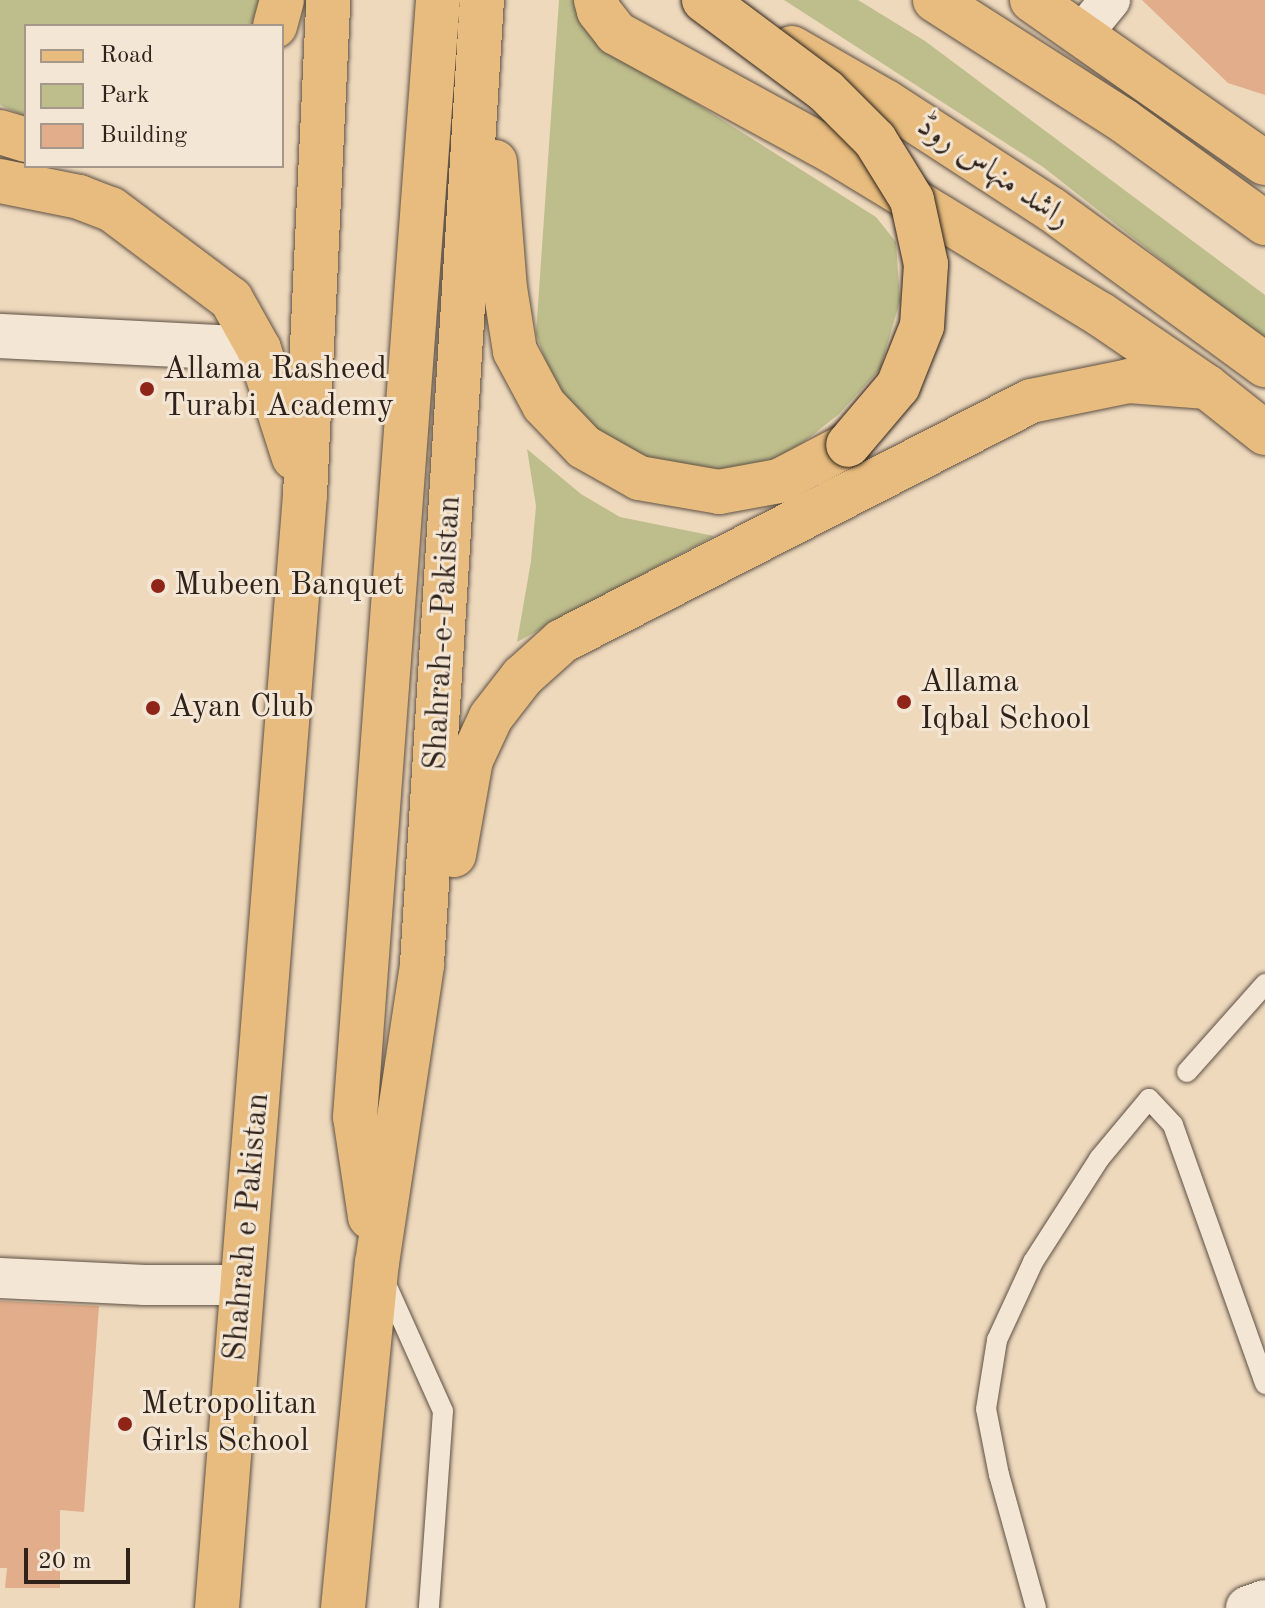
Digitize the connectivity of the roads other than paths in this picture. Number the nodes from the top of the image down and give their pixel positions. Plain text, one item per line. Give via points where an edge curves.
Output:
1 (282, 0) edge
2 (328, 0) edge
3 (438, 0) edge
4 (483, 0) edge
5 (596, 0) edge
6 (706, 0) edge
7 (935, 0) edge
8 (1032, 0) edge
9 (1110, 0) edge
10 (276, 24) edge
11 (1082, 34) junction
12 (0, 132) edge
13 (24, 139) edge
14 (1265, 163) edge
15 (0, 181) edge
16 (1265, 223) edge
17 (0, 336) edge
18 (259, 349) junction
19 (1265, 365) edge
20 (1207, 387) junction
21 (1265, 433) edge
22 (305, 495) junction
23 (422, 964) junction
24 (1265, 984) edge
25 (1187, 1072) dead end
26 (377, 1263) junction
27 (0, 1278) edge
28 (243, 1285) junction
29 (1265, 1384) edge
30 (1265, 1602) edge
31 (217, 1608) edge
32 (343, 1608) edge
33 (429, 1608) edge
34 (1036, 1608) edge
35 (1248, 1608) edge

1 - 10 main road
2 - 22 main road
3 - 26 main road via 355,1117
4 - 6 main road, bridge via 505,288 515,351 544,405 584,447 639,478 719,492 779,481 848,445 898,386 922,326 926,264 912,200 875,140 826,91
4 - 23 main road, Shahrah-e-Pakistan
5 - 20 main road via 616,33 835,153 1100,314
6 - 19 main road, راشد منہاس روڈ, bridge via 886,102 1025,193
7 - 16 main road via 1124,121
8 - 11 main road
9 - 11 street
11 - 14 main road
12 - 13 main road
15 - 18 main road via 111,209 231,299
17 - 18 street
18 - 22 main road
20 - 21 main road
20 - 23 main road via 1129,381 1031,401 562,641 522,677 491,717 471,760 458,841
22 - 28 main road, Shahrah e Pakistan
23 - 26 main road, Shahrah-e-Pakistan
24 - 25 lane
26 - 32 main road
26 - 33 lane via 443,1411
27 - 28 street
28 - 31 main road, Shahrah e Pakistan
29 - 34 lane via 1173,1125 1149,1099 1099,1159 1033,1262 997,1340 986,1409
30 - 35 street

